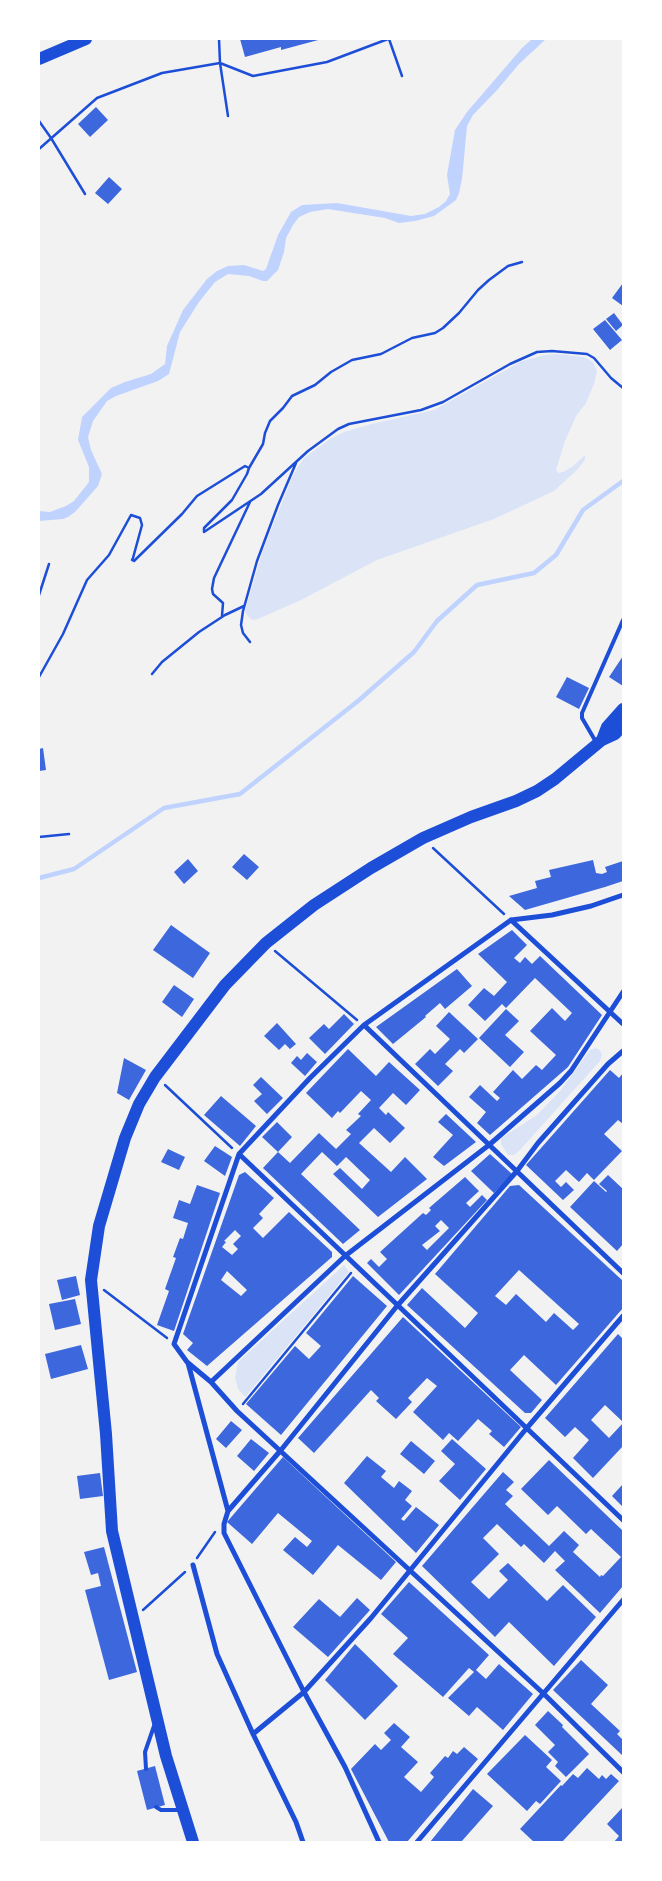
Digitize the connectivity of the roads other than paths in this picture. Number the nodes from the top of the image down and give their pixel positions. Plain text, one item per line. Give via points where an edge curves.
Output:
1 (86, 39) edge
2 (39, 59) edge
3 (623, 620) edge
4 (623, 709) edge
5 (623, 725) edge
6 (600, 742) junction
7 (623, 895) edge
8 (511, 920) junction
9 (623, 992) edge
10 (611, 1013) junction
11 (623, 1024) edge
12 (364, 1025) junction
13 (623, 1051) edge
14 (489, 1145) junction
15 (239, 1154) junction
16 (517, 1170) junction
17 (345, 1256) junction
18 (623, 1273) edge
19 (397, 1306) junction
20 (623, 1316) edge
21 (187, 1362) junction
22 (211, 1382) junction
23 (526, 1429) junction
24 (281, 1450) junction
25 (228, 1511) junction
26 (623, 1520) edge
27 (193, 1565) dead end
28 (410, 1571) junction
29 (623, 1600) edge
30 (304, 1692) junction
31 (544, 1694) junction
32 (157, 1719) junction
33 (253, 1734) junction
34 (146, 1769) dead end
35 (623, 1772) edge
36 (156, 1808) dead end
37 (183, 1810) junction
38 (193, 1842) edge
39 (303, 1842) edge
40 (379, 1842) edge
41 (417, 1842) edge

1 - 2 highway
3 - 6 lane via 582,713 582,718
4 - 6 highway via 607,727
5 - 6 highway
6 - 32 highway via 537,791 423,838 314,905 266,943 225,985 138,1104 98,1226 91,1280 112,1531
7 - 8 street via 552,915
8 - 10 street
8 - 12 street
9 - 10 street
10 - 11 street
10 - 14 street via 560,1083
12 - 14 street
12 - 15 street
13 - 16 street via 608,1064
14 - 16 street
14 - 17 street
15 - 17 street
15 - 21 street via 174,1344
16 - 18 street
16 - 19 street
17 - 19 street
17 - 22 street
19 - 23 street
19 - 24 street
20 - 23 street
21 - 22 street
21 - 25 street
22 - 24 street via 237,1411
23 - 26 street
23 - 28 street
24 - 25 street
24 - 28 street
25 - 30 street via 224,1533
27 - 33 street via 217,1654
28 - 30 street
28 - 31 street
29 - 31 street
30 - 33 street
30 - 40 street via 346,1767
31 - 35 street
31 - 41 street
32 - 34 lane via 145,1752
32 - 37 highway
33 - 39 street
36 - 37 lane
37 - 38 highway

